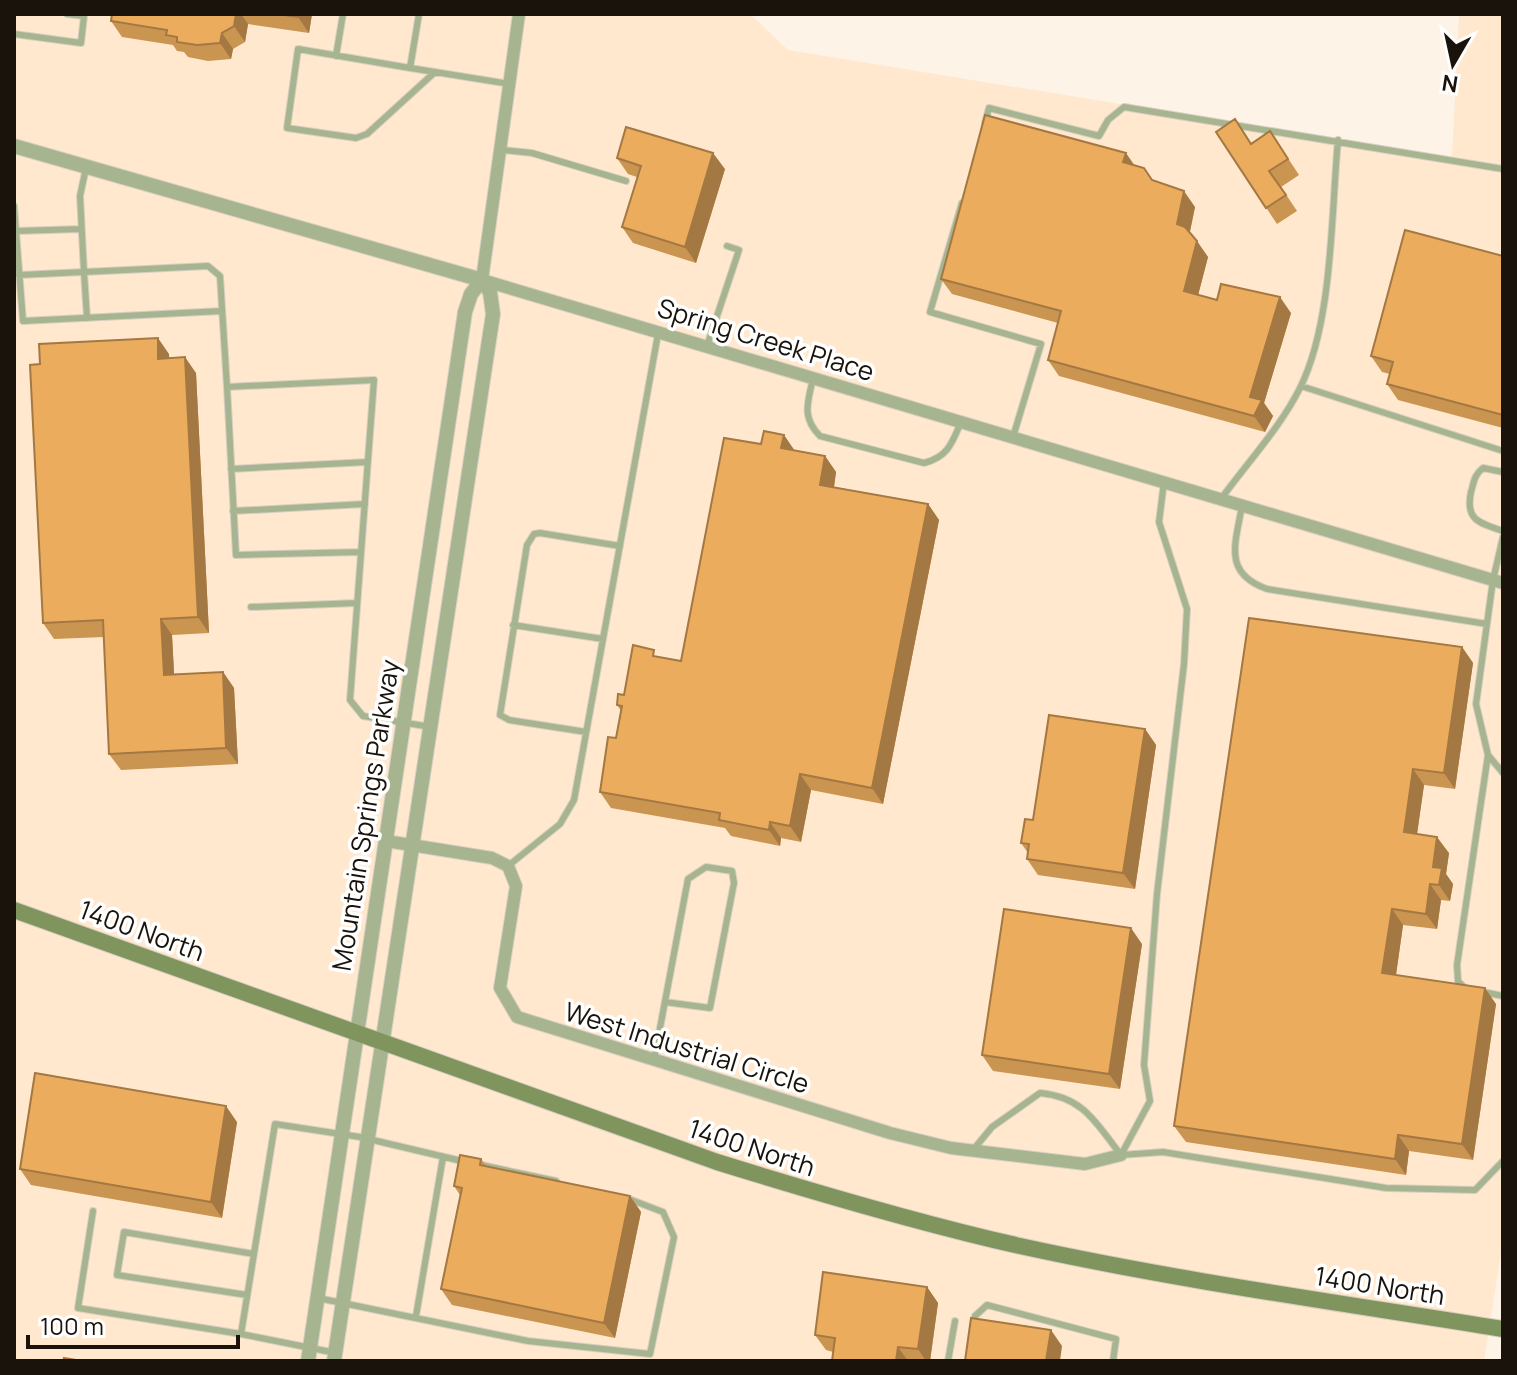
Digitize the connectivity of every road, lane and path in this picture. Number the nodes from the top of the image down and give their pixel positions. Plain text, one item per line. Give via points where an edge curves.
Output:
1 (67, 14) edge
2 (343, 14) edge
3 (419, 14) edge
4 (519, 14) edge
5 (14, 34) edge
6 (336, 56) junction
7 (410, 68) junction
8 (435, 72) junction
9 (510, 84) junction
10 (981, 137) edge
11 (1338, 140) junction
12 (14, 146) edge
13 (500, 150) junction
14 (14, 152) edge
15 (86, 166) junction
16 (1503, 169) edge
17 (626, 181) dead end
18 (964, 195) edge
19 (14, 206) edge
20 (81, 229) junction
21 (16, 231) edge
22 (727, 246) dead end
23 (84, 272) junction
24 (19, 275) junction
25 (482, 280) junction
26 (222, 311) junction
27 (87, 318) junction
28 (658, 332) junction
29 (707, 346) junction
30 (813, 378) junction
31 (1301, 386) junction
32 (227, 387) junction
33 (961, 422) junction
34 (1013, 437) junction
35 (1503, 451) edge
36 (368, 462) junction
37 (231, 469) junction
38 (1503, 472) edge
39 (1164, 482) junction
40 (1220, 499) junction
41 (365, 504) junction
42 (1242, 505) junction
43 (233, 511) junction
44 (1503, 534) edge
45 (620, 546) junction
46 (361, 552) junction
47 (1498, 581) edge
48 (357, 603) junction
49 (251, 607) dead end
50 (1487, 624) junction
51 (513, 625) junction
52 (603, 639) junction
53 (403, 723) junction
54 (431, 727) junction
55 (586, 732) junction
56 (1488, 755) junction
57 (1503, 773) edge
58 (386, 841) junction
59 (413, 846) junction
60 (508, 866) junction
61 (14, 910) edge
62 (1503, 996) edge
63 (665, 1002) junction
64 (357, 1034) junction
65 (383, 1043) junction
66 (654, 1060) junction
67 (342, 1134) junction
68 (368, 1139) junction
69 (973, 1151) junction
70 (1121, 1155) junction
71 (443, 1157) junction
72 (1503, 1161) edge
73 (569, 1184) edge
74 (623, 1198) edge
75 (93, 1211) dead end
76 (254, 1254) junction
77 (247, 1295) junction
78 (317, 1297) junction
79 (343, 1302) junction
80 (416, 1316) junction
81 (955, 1321) dead end
82 (1496, 1328) edge
83 (972, 1331) edge
84 (241, 1334) junction
85 (309, 1354) edge
86 (335, 1357) edge
87 (948, 1361) edge
88 (1113, 1361) edge

1 - 5 lane via 84,16 81,43
2 - 6 lane
3 - 7 lane
4 - 9 street, Mountain Springs Parkway
6 - 7 lane
6 - 8 lane via 298,49 287,128 356,138 367,134
7 - 8 lane
8 - 9 lane
9 - 13 street, Mountain Springs Parkway
10 - 11 lane via 989,108 1099,136 1124,107
11 - 16 lane
11 - 31 lane via 1321,326
12 - 14 lane
12 - 15 street, Spring Creek Place
13 - 17 lane via 532,153
13 - 25 street, Mountain Springs Parkway
15 - 20 lane
15 - 25 street, Spring Creek Place
18 - 34 lane via 930,312 1041,344
19 - 21 lane
20 - 21 lane
20 - 23 lane
21 - 24 lane
22 - 29 lane via 739,250
23 - 24 lane
23 - 26 lane via 208,266 220,276
23 - 27 lane
24 - 27 lane via 23,321
25 - 28 street, Spring Creek Place
25 - 53 street, Mountain Springs Parkway via 465,312
25 - 54 street, Mountain Springs Parkway via 493,314
26 - 27 lane
26 - 32 lane
28 - 29 street, Spring Creek Place
28 - 45 lane
29 - 30 street, Spring Creek Place
30 - 33 street, Spring Creek Place
30 - 33 lane via 806,410 808,424 820,436 924,463 949,451
31 - 35 lane
31 - 40 lane
32 - 36 lane via 374,380
32 - 37 lane
33 - 34 street, Spring Creek Place
34 - 39 street, Spring Creek Place
36 - 37 lane
36 - 41 lane
37 - 43 lane
38 - 44 lane via 1492,467 1475,475 1468,507 1478,523
39 - 40 street, Spring Creek Place
39 - 70 lane via 1159,522 1187,609 1144,1065 1150,1101
40 - 42 street, Spring Creek Place
41 - 43 lane
41 - 46 lane
42 - 47 street, Spring Creek Place
42 - 50 lane via 1235,563 1246,582
43 - 46 lane via 236,555
44 - 47 lane
45 - 51 lane via 534,534 527,545
45 - 52 lane
46 - 48 lane
47 - 50 lane
48 - 49 lane
48 - 53 lane via 350,700 363,716
50 - 56 lane via 1476,704
51 - 52 lane
51 - 55 lane via 500,715
52 - 55 lane
53 - 54 lane
53 - 58 street, Mountain Springs Parkway
54 - 59 street, Mountain Springs Parkway
55 - 60 lane via 574,800 560,824
56 - 57 lane
56 - 62 lane via 1457,965 1458,981 1466,990
58 - 59 street
58 - 64 street, Mountain Springs Parkway
59 - 60 street via 492,858
59 - 65 street, Mountain Springs Parkway
60 - 66 street, West Industrial Circle via 516,886 500,988 517,1017
61 - 64 main road, 1400 North
63 - 63 lane via 688,879 706,867 732,871 710,1008
63 - 66 lane
64 - 65 main road, 1400 North
64 - 67 street, Mountain Springs Parkway
65 - 68 street, Mountain Springs Parkway
65 - 82 main road, 1400 North via 717,1162 902,1217 1162,1274
66 - 69 street, West Industrial Circle via 890,1133
67 - 68 lane
67 - 76 lane via 275,1124
67 - 78 street, Mountain Springs Parkway
68 - 71 lane
68 - 79 street, Mountain Springs Parkway
69 - 70 street, West Industrial Circle via 1085,1164
69 - 70 lane via 992,1127 1040,1093 1064,1095 1084,1109
70 - 72 lane via 1163,1152 1386,1188 1475,1190
71 - 73 lane
71 - 80 lane
74 - 80 lane via 663,1212 674,1237 650,1354 528,1341
75 - 84 lane via 78,1308
76 - 77 lane
76 - 77 lane via 124,1232 117,1275
77 - 84 lane
78 - 79 lane
78 - 85 street, Mountain Springs Parkway
79 - 80 lane
79 - 86 street, Mountain Springs Parkway
81 - 87 lane
83 - 88 lane via 975,1316 987,1305 1116,1339
84 - 85 lane
85 - 86 lane

